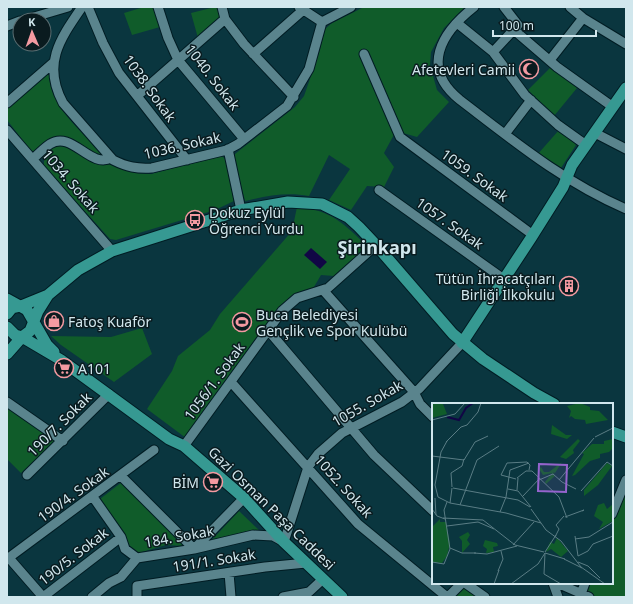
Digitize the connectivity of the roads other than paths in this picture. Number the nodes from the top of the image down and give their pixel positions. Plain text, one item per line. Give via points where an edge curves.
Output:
1 (68, 7) edge
2 (82, 7) edge
3 (88, 7) edge
4 (158, 7) edge
5 (222, 7) edge
6 (351, 7) edge
7 (474, 7) edge
8 (504, 7) edge
9 (570, 7) edge
10 (301, 9) edge
11 (51, 12) edge
12 (583, 18) junction
13 (225, 19) junction
14 (322, 22) junction
15 (457, 23) junction
16 (514, 30) junction
17 (626, 44) edge
18 (493, 52) junction
19 (253, 54) junction
20 (364, 54) dead end
21 (178, 60) junction
22 (550, 60) junction
23 (53, 63) junction
24 (626, 88) edge
25 (137, 96) junction
26 (294, 96) junction
27 (531, 100) junction
28 (7, 103) edge
29 (613, 106) junction
30 (7, 130) edge
31 (595, 133) junction
32 (505, 134) junction
33 (244, 139) junction
34 (586, 145) junction
35 (228, 149) junction
36 (626, 149) edge
37 (111, 158) junction
38 (33, 159) junction
39 (187, 160) junction
40 (567, 179) junction
41 (379, 190) dead end
42 (241, 210) junction
43 (626, 210) edge
44 (534, 235) junction
45 (376, 245) junction
46 (112, 251) junction
47 (505, 280) junction
48 (323, 290) junction
49 (48, 295) junction
50 (7, 299) edge
51 (21, 306) junction
52 (7, 314) edge
53 (33, 322) junction
54 (7, 327) edge
55 (268, 330) junction
56 (22, 337) junction
57 (462, 342) junction
58 (7, 354) edge
59 (61, 360) junction
60 (231, 382) junction
61 (414, 392) junction
62 (109, 394) junction
63 (7, 402) edge
64 (552, 403) edge
65 (432, 416) edge
66 (350, 428) junction
67 (613, 432) edge
68 (626, 437) edge
69 (63, 441) junction
70 (184, 446) junction
71 (154, 450) dead end
72 (308, 467) junction
73 (27, 475) dead end
74 (121, 476) junction
75 (626, 480) edge
76 (92, 497) junction
77 (244, 498) junction
78 (432, 510) edge
79 (613, 512) edge
80 (121, 537) junction
81 (284, 542) junction
82 (194, 549) junction
83 (8, 558) edge
84 (137, 558) junction
85 (306, 563) junction
86 (229, 573) junction
87 (324, 579) junction
88 (463, 584) edge
89 (466, 584) edge
90 (553, 584) edge
91 (559, 584) edge
92 (585, 584) edge
93 (585, 595) edge
94 (43, 597) edge
95 (92, 597) edge
96 (137, 597) edge
97 (231, 597) edge
98 (283, 597) edge
99 (342, 597) edge
100 (448, 597) edge
101 (485, 597) edge
102 (558, 597) edge

1 - 11 street
2 - 23 street, 1036. Sokak via 63,35
3 - 25 street, 1038. Sokak via 119,73
4 - 21 street, 1040. Sokak
5 - 13 street
6 - 14 street
7 - 15 street
8 - 16 street via 518,25
9 - 12 street
10 - 14 street
10 - 19 street
12 - 17 street
12 - 22 street
13 - 19 street
13 - 21 street
14 - 26 street, 1036. Sokak via 309,69
15 - 18 street
15 - 32 street via 446,35 440,48 438,62 444,82 451,94
16 - 18 street
16 - 22 street
18 - 27 street via 524,95
19 - 26 street
20 - 44 street, 1059. Sokak via 400,137
21 - 25 street
21 - 33 street, 1040. Sokak
22 - 29 street
23 - 28 street
23 - 37 street, 1036. Sokak via 54,82 63,103
24 - 29 main road
25 - 39 street, 1038. Sokak
26 - 33 street, 1036. Sokak via 287,106
27 - 32 street
27 - 34 street via 558,125
29 - 31 main road
30 - 38 street, 1034. Sokak
31 - 34 main road
31 - 36 street
32 - 40 street
33 - 35 street, 1036. Sokak
34 - 40 main road via 572,165
35 - 39 street, 1036. Sokak
35 - 42 street
37 - 38 street via 106,161 98,160 73,145 57,142 50,144
37 - 39 street, 1036. Sokak via 124,166 141,169
38 - 46 street, 1034. Sokak
40 - 43 street via 593,195
40 - 44 main road
41 - 47 street, 1057. Sokak
42 - 45 main road via 288,202 322,204 348,218
42 - 46 main road
44 - 47 main road
45 - 48 street, 1056/1. Sokak
45 - 57 main road
46 - 49 main road via 78,270
47 - 57 main road
48 - 55 street, 1056/1. Sokak via 297,298 282,311
48 - 61 street
49 - 51 main road
49 - 53 main road
50 - 51 main road
51 - 52 main road via 12,308
51 - 53 main road via 31,314
53 - 56 main road via 30,331
53 - 59 main road via 47,345
54 - 56 main road via 15,335
55 - 60 street, 1056/1. Sokak
55 - 66 street
56 - 58 main road
56 - 59 main road
57 - 61 street, 1055. Sokak
57 - 64 main road via 534,394
59 - 62 main road, Gazi Osman Paşa Caddesi
60 - 70 street, 1056/1. Sokak
60 - 72 street, 1052. Sokak
61 - 65 street via 420,404
61 - 66 street, 1055. Sokak via 402,402
62 - 69 street, 190/7. Sokak
62 - 70 main road, Gazi Osman Paşa Caddesi via 169,439
63 - 69 street
66 - 72 street, 1055. Sokak via 329,442
66 - 78 street via 390,471
67 - 68 main road
69 - 73 street, 190/7. Sokak
70 - 77 main road, Gazi Osman Paşa Caddesi
71 - 74 street, 190/4. Sokak
72 - 81 street, 1055. Sokak
72 - 100 street, 1052. Sokak via 358,524
74 - 76 street, 190/4. Sokak
74 - 82 street
75 - 79 street
76 - 80 street, 190/5. Sokak
76 - 83 street, 190/4. Sokak
77 - 81 main road, Gazi Osman Paşa Caddesi
77 - 82 street
80 - 84 street, 190/5. Sokak via 125,549
80 - 94 street, 190/5. Sokak
81 - 82 street, 184. Sokak via 273,536 253,535
81 - 85 main road, Gazi Osman Paşa Caddesi
82 - 84 street, 184. Sokak
83 - 94 street
84 - 95 street, 184. Sokak via 121,577
85 - 86 street, 191/1. Sokak
85 - 87 main road, Gazi Osman Paşa Caddesi
86 - 96 street, 191/1. Sokak via 137,586
86 - 97 street
87 - 98 street via 309,592
87 - 99 main road, Gazi Osman Paşa Caddesi
88 - 100 street
89 - 101 street
90 - 102 street
91 - 93 street
92 - 93 street

